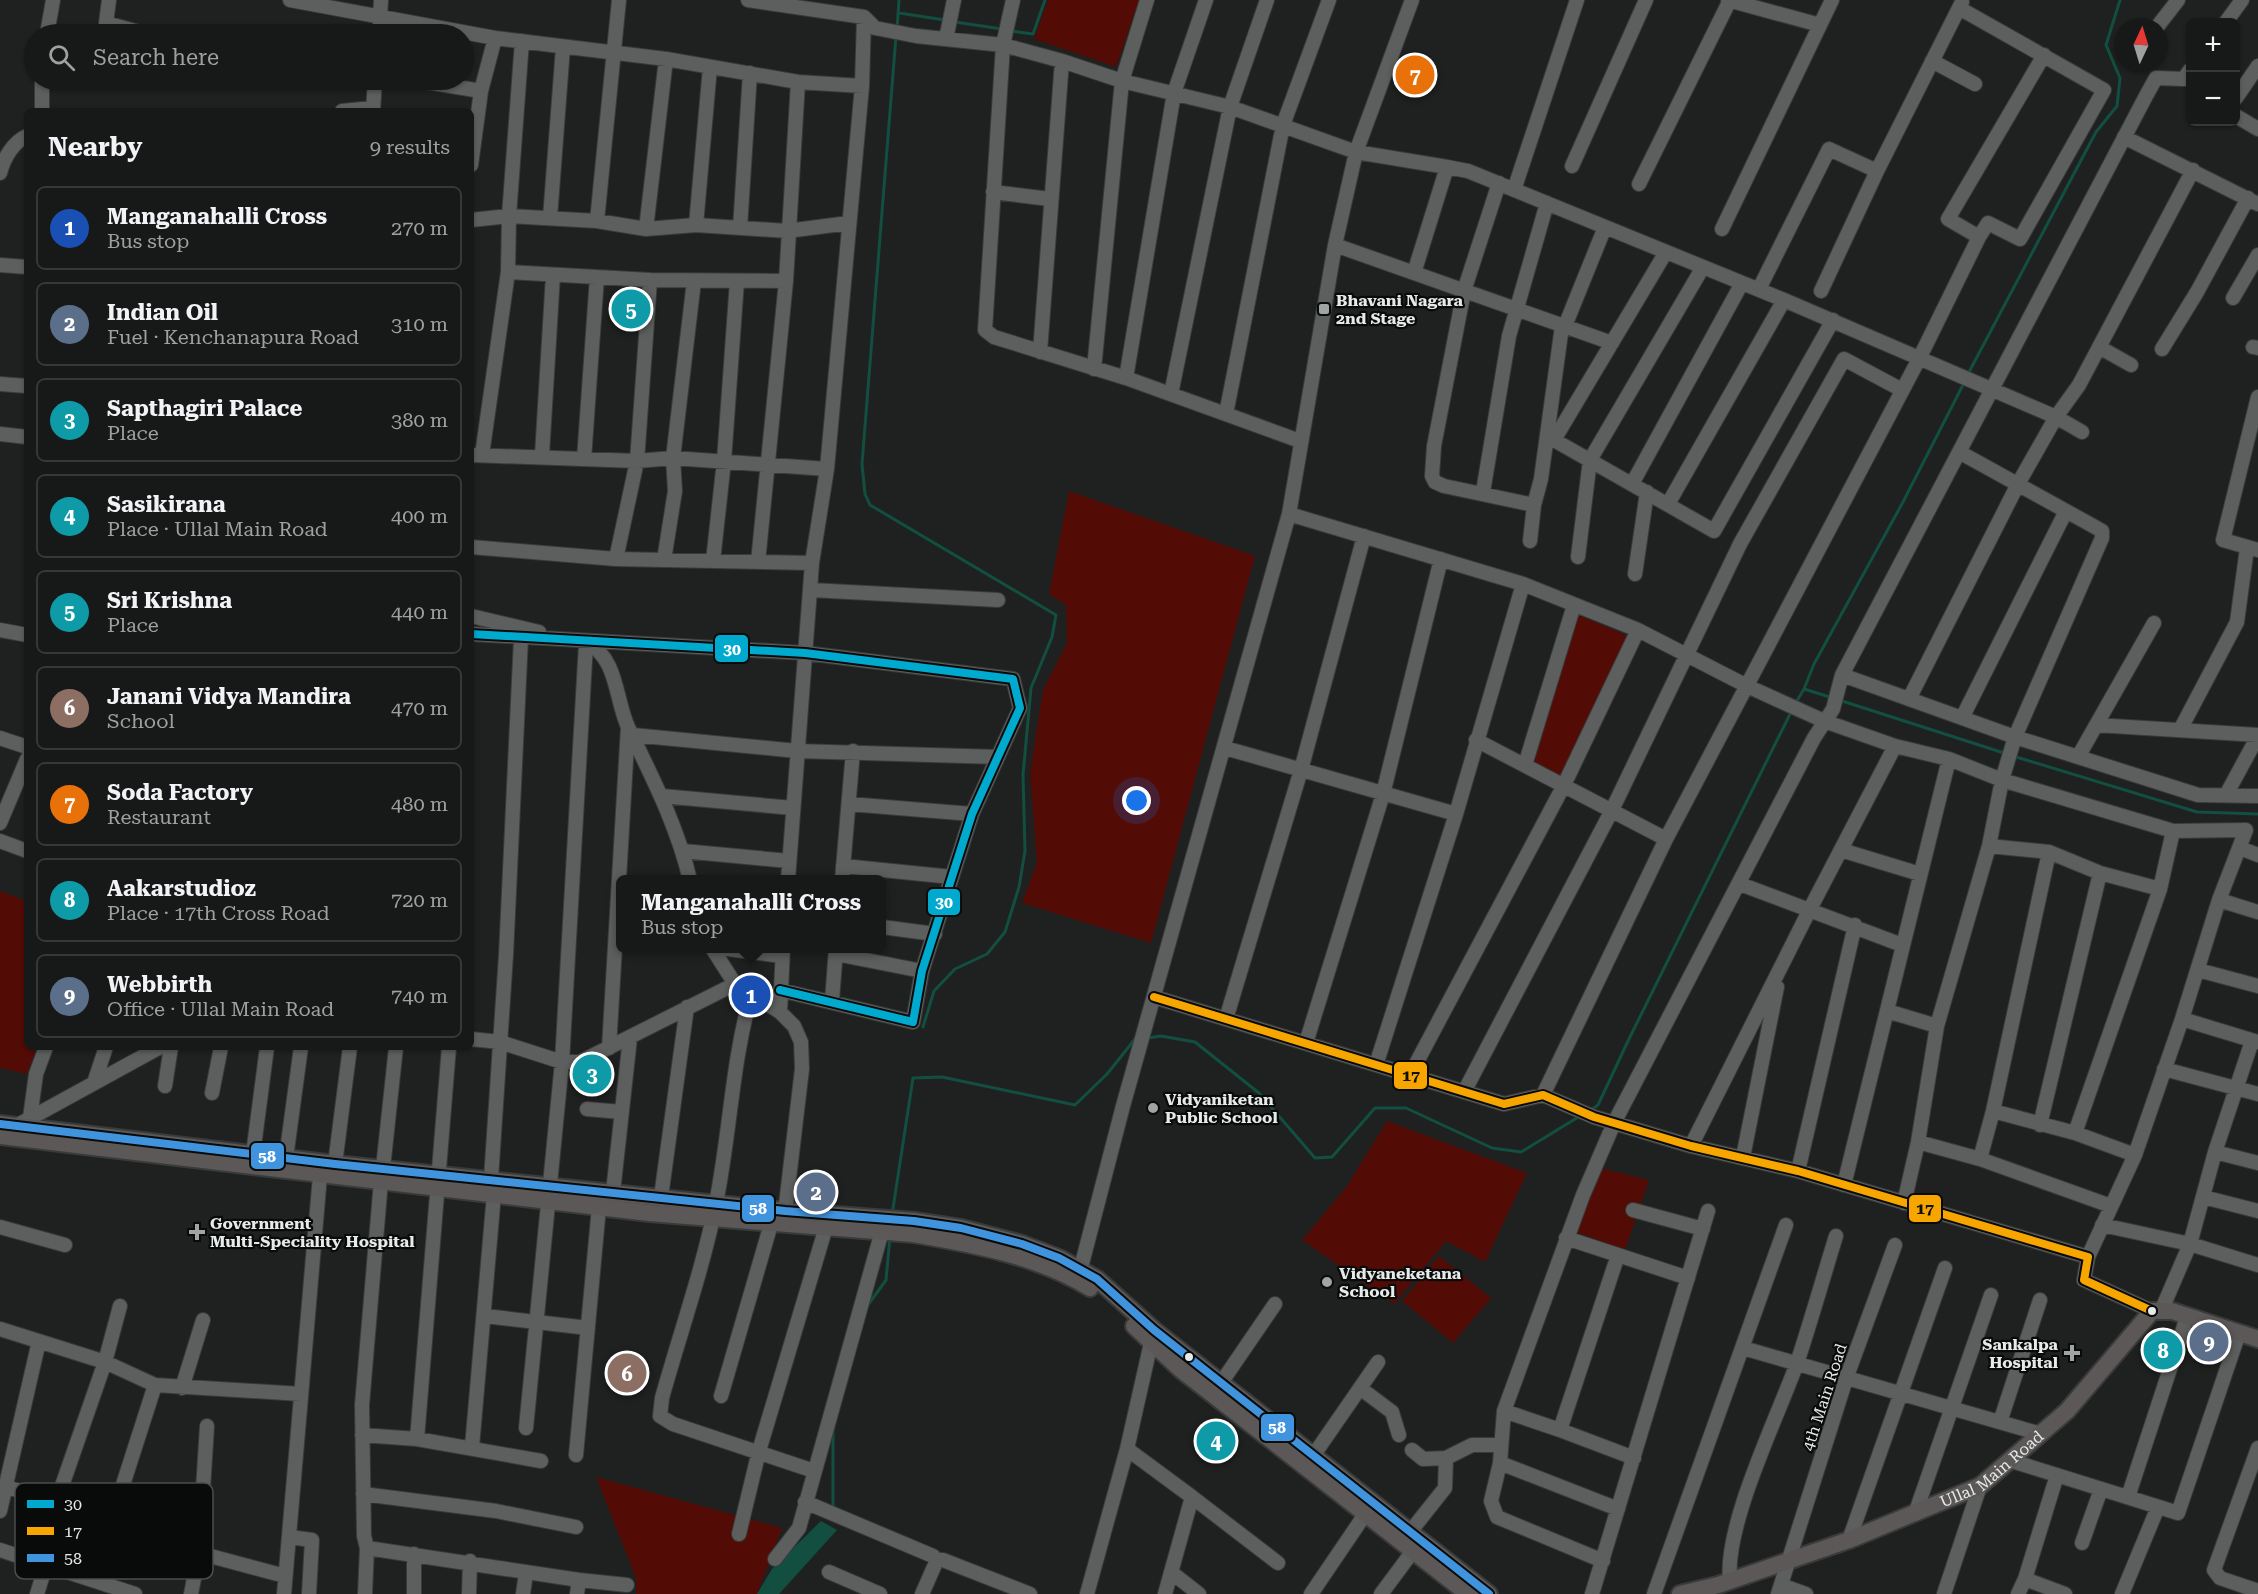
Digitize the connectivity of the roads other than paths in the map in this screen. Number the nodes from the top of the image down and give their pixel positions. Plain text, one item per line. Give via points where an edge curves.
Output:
1 (53, 0) edge
2 (109, 0) edge
3 (290, 0) edge
4 (381, 0) edge
5 (619, 0) edge
6 (748, 0) edge
7 (954, 0) edge
8 (1013, 0) edge
9 (1147, 0) edge
10 (1206, 0) edge
11 (1268, 0) edge
12 (1329, 0) edge
13 (1412, 0) edge
14 (1576, 0) edge
15 (1646, 0) edge
16 (1729, 0) edge
17 (1832, 0) edge
18 (2178, 0) edge
19 (2242, 0) edge
20 (1961, 4) edge
21 (380, 16) junction
22 (864, 17) junction
23 (2164, 18) edge
24 (2229, 18) edge
25 (49, 24) edge
26 (110, 24) edge
27 (380, 24) edge
28 (422, 24) edge
29 (1820, 25) junction
30 (474, 34) edge
31 (495, 38) junction
32 (946, 39) junction
33 (522, 41) junction
34 (1003, 45) junction
35 (562, 47) junction
36 (613, 54) junction
37 (2044, 55) junction
38 (666, 59) junction
39 (1062, 61) junction
40 (1932, 61) junction
41 (2258, 66) edge
42 (710, 67) junction
43 (750, 73) junction
44 (2186, 78) edge
45 (1122, 81) junction
46 (798, 82) junction
47 (1975, 84) dead end
48 (862, 86) junction
49 (42, 90) edge
50 (374, 90) edge
51 (474, 90) edge
52 (481, 91) junction
53 (2240, 91) edge
54 (1174, 93) junction
55 (1230, 107) junction
56 (42, 108) edge
57 (373, 108) edge
58 (2240, 119) edge
59 (1283, 125) junction
60 (2258, 129) edge
61 (2124, 137) junction
62 (24, 138) edge
63 (474, 143) edge
64 (1356, 152) junction
65 (1572, 166) dead end
66 (1447, 167) junction
67 (2193, 170) junction
68 (1877, 171) junction
69 (0, 173) edge
70 (1498, 183) junction
71 (1639, 184) dead end
72 (1514, 190) junction
73 (993, 192) junction
74 (1050, 199) junction
75 (2253, 201) edge
76 (1547, 203) junction
77 (509, 216) junction
78 (549, 218) junction
79 (474, 220) edge
80 (597, 221) junction
81 (849, 223) junction
82 (696, 225) junction
83 (1605, 226) junction
84 (740, 228) junction
85 (646, 229) junction
86 (1722, 229) dead end
87 (787, 231) junction
88 (1979, 237) junction
89 (1335, 245) junction
90 (1666, 252) junction
91 (2258, 255) edge
92 (0, 265) edge
93 (24, 267) edge
94 (1703, 267) junction
95 (508, 273) junction
96 (1414, 273) junction
97 (554, 275) junction
98 (597, 277) junction
99 (650, 280) junction
100 (694, 281) junction
101 (737, 281) junction
102 (786, 281) junction
103 (1742, 282) junction
104 (1759, 290) junction
105 (1464, 291) junction
106 (1821, 291) dead end
107 (2233, 298) dead end
108 (1785, 300) junction
109 (1518, 310) junction
110 (1833, 320) junction
111 (1563, 326) junction
112 (1612, 343) junction
113 (2099, 347) junction
114 (2162, 349) dead end
115 (1040, 352) junction
116 (1920, 357) junction
117 (2131, 365) dead end
118 (1094, 369) junction
119 (1126, 378) junction
120 (0, 384) edge
121 (24, 386) edge
122 (1991, 388) junction
123 (1902, 390) junction
124 (1171, 394) junction
125 (2258, 397) edge
126 (1226, 414) junction
127 (2056, 417) junction
128 (2256, 417) edge
129 (2082, 432) dead end
130 (0, 434) edge
131 (24, 437) edge
132 (1300, 441) junction
133 (1961, 453) junction
134 (477, 455) edge
135 (542, 455) junction
136 (673, 458) junction
137 (585, 459) junction
138 (1590, 460) junction
139 (637, 461) junction
140 (724, 461) junction
141 (767, 464) junction
142 (827, 470) junction
143 (1632, 484) junction
144 (2018, 484) junction
145 (1483, 492) junction
146 (1647, 492) junction
147 (1668, 504) junction
148 (1534, 505) junction
149 (2066, 511) junction
150 (1289, 514) junction
151 (1364, 536) junction
152 (1530, 541) dead end
153 (474, 548) edge
154 (2253, 549) edge
155 (1578, 557) dead end
156 (616, 559) junction
157 (1441, 559) junction
158 (664, 560) junction
159 (713, 561) junction
160 (758, 562) junction
161 (812, 564) junction
162 (1635, 574) dead end
163 (1523, 584) junction
164 (811, 590) junction
165 (998, 600) dead end
166 (1574, 605) junction
167 (474, 617) edge
168 (2154, 623) dead end
169 (0, 630) edge
170 (1638, 630) junction
171 (24, 634) edge
172 (474, 634) edge
173 (521, 638) junction
174 (586, 643) junction
175 (805, 653) junction
176 (1686, 655) junction
177 (1842, 675) junction
178 (1747, 686) junction
179 (1909, 699) junction
180 (1962, 718) junction
181 (1824, 721) junction
182 (2096, 725) junction
183 (2180, 730) junction
184 (631, 731) junction
185 (2258, 736) edge
186 (0, 738) edge
187 (1476, 740) junction
188 (2014, 740) junction
189 (24, 746) edge
190 (1895, 746) junction
191 (1225, 748) junction
192 (797, 751) junction
193 (853, 751) junction
194 (998, 757) junction
195 (2078, 757) junction
196 (1949, 759) junction
197 (1525, 765) junction
198 (24, 766) edge
199 (1301, 770) junction
200 (2003, 777) junction
201 (1564, 785) junction
202 (1383, 794) junction
203 (2226, 795) junction
204 (662, 796) junction
205 (2258, 796) edge
206 (849, 804) junction
207 (793, 808) junction
208 (1612, 810) junction
209 (972, 814) junction
210 (1456, 814) junction
211 (0, 823) edge
212 (2173, 831) junction
213 (1666, 839) junction
214 (0, 841) edge
215 (1989, 846) junction
216 (2240, 848) junction
217 (24, 850) edge
218 (1841, 850) junction
219 (683, 851) junction
220 (2049, 852) junction
221 (2258, 855) edge
222 (789, 861) junction
223 (843, 873) edge
224 (2100, 873) junction
225 (1920, 874) junction
226 (622, 875) edge
227 (689, 875) edge
228 (788, 875) edge
229 (952, 878) junction
230 (1740, 884) junction
231 (2160, 889) junction
232 (2219, 900) junction
233 (1810, 909) junction
234 (2258, 912) edge
235 (1855, 925) junction
236 (886, 928) edge
237 (935, 934) junction
238 (1902, 945) junction
239 (616, 953) edge
240 (715, 953) edge
241 (782, 953) edge
242 (836, 953) edge
243 (845, 953) edge
244 (1780, 970) junction
245 (2198, 970) junction
246 (922, 971) junction
247 (735, 984) junction
248 (2258, 986) edge
249 (780, 990) junction
250 (751, 995) junction
251 (1154, 997) junction
252 (832, 1001) junction
253 (687, 1007) junction
254 (1887, 1011) junction
255 (780, 1012) junction
256 (1226, 1019) junction
257 (2182, 1019) junction
258 (1937, 1026) junction
259 (630, 1038) junction
260 (474, 1039) edge
261 (500, 1042) junction
262 (2255, 1042) edge
263 (1306, 1044) junction
264 (609, 1048) junction
265 (45, 1050) edge
266 (105, 1050) edge
267 (154, 1050) edge
268 (171, 1050) edge
269 (220, 1050) edge
270 (267, 1050) edge
271 (301, 1050) edge
272 (349, 1050) edge
273 (396, 1050) edge
274 (449, 1050) edge
275 (562, 1062) junction
276 (1376, 1065) junction
277 (2164, 1069) junction
278 (1410, 1075) junction
279 (94, 1083) junction
280 (165, 1086) dead end
281 (2236, 1088) junction
282 (1464, 1092) junction
283 (213, 1093) dead end
284 (2258, 1094) edge
285 (1543, 1095) junction
286 (587, 1108) dead end
287 (1993, 1111) junction
288 (621, 1113) junction
289 (1614, 1123) junction
290 (2040, 1125) junction
291 (12, 1128) edge
292 (2074, 1133) junction
293 (1918, 1142) junction
294 (1691, 1146) junction
295 (2215, 1152) junction
296 (253, 1154) junction
297 (2135, 1155) junction
298 (1743, 1157) junction
299 (286, 1158) junction
300 (1980, 1159) junction
301 (2258, 1163) edge
302 (325, 1167) junction
303 (1798, 1171) junction
304 (382, 1175) junction
305 (438, 1181) junction
306 (1844, 1185) junction
307 (493, 1186) junction
308 (613, 1192) junction
309 (550, 1193) junction
310 (660, 1197) junction
311 (2203, 1197) junction
312 (1904, 1203) junction
313 (2110, 1206) junction
314 (598, 1207) junction
315 (715, 1210) junction
316 (1633, 1210) dead end
317 (1708, 1211) dead end
318 (2258, 1211) edge
319 (780, 1220) junction
320 (883, 1225) junction
321 (2102, 1225) junction
322 (1786, 1226) dead end
323 (0, 1227) edge
324 (826, 1227) junction
325 (1703, 1229) junction
326 (1836, 1236) dead end
327 (1566, 1238) junction
328 (2190, 1244) junction
329 (65, 1245) dead end
330 (1895, 1245) dead end
331 (1618, 1255) junction
332 (2088, 1257) junction
333 (2258, 1265) edge
334 (1945, 1268) dead end
335 (1079, 1275) junction
336 (1688, 1278) junction
337 (1991, 1295) dead end
338 (2040, 1300) dead end
339 (1275, 1304) dead end
340 (120, 1306) dead end
341 (2157, 1310) junction
342 (485, 1316) junction
343 (2187, 1317) junction
344 (203, 1320) dead end
345 (536, 1323) junction
346 (588, 1328) junction
347 (0, 1329) edge
348 (2240, 1333) junction
349 (1152, 1336) junction
350 (2258, 1339) edge
351 (39, 1341) junction
352 (1743, 1348) junction
353 (105, 1362) junction
354 (1378, 1362) dead end
355 (1797, 1362) junction
356 (1846, 1376) junction
357 (1221, 1383) junction
358 (154, 1385) junction
359 (182, 1388) junction
360 (1360, 1388) junction
361 (1901, 1392) junction
362 (301, 1394) junction
363 (721, 1396) dead end
364 (1953, 1410) junction
365 (1504, 1412) junction
366 (2000, 1422) junction
367 (207, 1426) dead end
368 (526, 1428) dead end
369 (1560, 1430) junction
370 (2041, 1434) junction
371 (362, 1435) junction
372 (1399, 1435) dead end
373 (417, 1438) junction
374 (1501, 1445) junction
375 (472, 1447) junction
376 (2258, 1448) edge
377 (1127, 1449) junction
378 (1412, 1450) dead end
379 (759, 1451) junction
380 (576, 1455) dead end
381 (1313, 1456) junction
382 (1446, 1458) junction
383 (1634, 1458) junction
384 (541, 1461) dead end
385 (2012, 1461) junction
386 (1500, 1463) junction
387 (814, 1471) junction
388 (2057, 1475) junction
389 (63, 1483) edge
390 (123, 1483) edge
391 (203, 1483) edge
392 (5, 1486) junction
393 (1980, 1486) junction
394 (15, 1489) edge
395 (2101, 1489) junction
396 (363, 1494) junction
397 (1192, 1497) junction
398 (2128, 1497) junction
399 (806, 1502) junction
400 (2158, 1507) junction
401 (1369, 1509) junction
402 (1618, 1509) junction
403 (0, 1511) edge
404 (1915, 1514) junction
405 (576, 1527) dead end
406 (1410, 1532) junction
407 (739, 1534) dead end
408 (289, 1537) junction
409 (1849, 1540) junction
410 (2082, 1543) dead end
411 (367, 1548) junction
412 (0, 1550) edge
413 (1413, 1551) junction
414 (414, 1554) junction
415 (15, 1555) edge
416 (213, 1556) edge
417 (775, 1559) dead end
418 (937, 1560) junction
419 (470, 1561) junction
420 (1603, 1561) junction
421 (1789, 1561) junction
422 (1278, 1563) dead end
423 (526, 1572) junction
424 (829, 1572) dead end
425 (1171, 1572) junction
426 (285, 1576) junction
427 (42, 1579) edge
428 (89, 1579) edge
429 (194, 1579) edge
430 (2025, 1579) junction
431 (627, 1585) dead end
432 (578, 1587) edge
433 (1721, 1587) edge
434 (1779, 1590) edge
435 (1459, 1591) edge
436 (2258, 1592) edge
437 (37, 1594) edge
438 (135, 1594) edge
439 (191, 1594) edge
440 (284, 1594) edge
441 (309, 1594) edge
442 (365, 1594) edge
443 (414, 1594) edge
444 (469, 1594) edge
445 (523, 1594) edge
446 (880, 1594) edge
447 (922, 1594) edge
448 (1030, 1594) edge
449 (1087, 1594) edge
450 (1165, 1594) edge
451 (1199, 1594) edge
452 (1311, 1594) edge
453 (1381, 1594) edge
454 (1489, 1594) edge
455 (1592, 1594) edge
456 (1654, 1594) edge
457 (1680, 1594) edge
458 (1806, 1594) edge
459 (1944, 1594) edge
460 (2018, 1594) edge
461 (2066, 1594) edge
462 (2122, 1594) edge

1 - 25 street
2 - 26 street via 106,23
3 - 21 street
4 - 21 street
5 - 36 street
6 - 22 street
7 - 32 street
8 - 34 street
9 - 45 street
10 - 54 street
11 - 55 street
12 - 59 street
13 - 64 street
14 - 72 street
15 - 65 street
16 - 29 street
16 - 71 street
17 - 29 street
18 - 23 street
19 - 24 street
20 - 37 street
20 - 40 street
21 - 27 street
21 - 28 street
22 - 32 street via 875,28
22 - 48 street
29 - 86 street
30 - 31 street
31 - 33 street
31 - 52 street
32 - 34 street
33 - 35 street
33 - 77 street
34 - 39 street
34 - 73 street
35 - 36 street
35 - 78 street
36 - 38 street
36 - 80 street
37 - 88 street via 1948,219
37 - 88 street via 2104,90 2020,239 1988,223
38 - 42 street
38 - 85 street
39 - 45 street
39 - 74 street
40 - 47 street
40 - 68 street
41 - 53 street
42 - 43 street
42 - 82 street
43 - 46 street
43 - 84 street
44 - 61 street via 2156,78
45 - 54 street
45 - 118 street
46 - 48 street
46 - 87 street
48 - 81 street
49 - 56 street
50 - 57 street
51 - 52 street
52 - 63 street
54 - 55 street
54 - 119 street
55 - 59 street
55 - 124 street
58 - 60 street
59 - 64 street
59 - 126 street
61 - 67 street
61 - 122 street
62 - 69 street via 12,147
64 - 66 street
64 - 89 street
66 - 70 street
66 - 96 street
67 - 75 street
67 - 113 street
68 - 104 street via 1829,149
68 - 106 street
70 - 72 street
70 - 105 street
72 - 76 street
73 - 74 street
73 - 115 street via 985,330 994,337
74 - 115 street
75 - 114 street
76 - 83 street
76 - 109 street
77 - 78 street
77 - 79 street
77 - 95 street
78 - 80 street
80 - 85 street
81 - 87 street
81 - 142 street
82 - 84 street
82 - 85 street
83 - 90 street
83 - 111 street
84 - 87 street
87 - 102 street
88 - 116 street
89 - 96 street
89 - 132 street
90 - 94 street
90 - 112 street
91 - 107 street
92 - 93 street
94 - 103 street
94 - 138 street
95 - 97 street
95 - 134 street
96 - 105 street
97 - 98 street
97 - 135 street
98 - 99 street
98 - 137 street
99 - 100 street
99 - 139 street
100 - 101 street
100 - 136 street
101 - 102 street
101 - 140 street
102 - 141 street
103 - 104 street
103 - 143 street
104 - 108 street
105 - 109 street
105 - 145 street via 1434,446 1432,476 1444,486
108 - 110 street
108 - 147 street
109 - 111 street
109 - 145 street via 1509,336
110 - 116 street
110 - 147 street via 1714,531
111 - 112 street
111 - 148 street
112 - 138 street via 1554,440
113 - 117 street
113 - 127 street
115 - 118 street
116 - 122 street
116 - 123 street
118 - 119 street
119 - 124 street
120 - 121 street
122 - 127 street
122 - 133 street
123 - 176 street via 1844,359 1740,544
123 - 178 street
124 - 126 street
125 - 128 street
126 - 132 street
127 - 129 street
127 - 144 street
128 - 154 street via 2223,540
130 - 131 street
132 - 150 street
133 - 144 street
133 - 177 street
134 - 135 street
135 - 137 street
136 - 139 street
136 - 140 street
136 - 158 street via 675,491
137 - 139 street
138 - 143 street
138 - 155 street
139 - 156 street
140 - 141 street
140 - 159 street
141 - 142 street
141 - 160 street
142 - 161 street
143 - 146 street
144 - 149 street
144 - 179 street
145 - 148 street
146 - 147 street
146 - 162 street
148 - 152 street
149 - 180 street
149 - 188 street via 2102,531 2102,538
150 - 151 street
150 - 191 street
151 - 157 street
151 - 199 street
153 - 156 street
154 - 183 street via 2236,622
156 - 158 street
157 - 163 street
157 - 202 street
158 - 159 street
159 - 160 street
160 - 161 street
161 - 164 street
163 - 166 street
163 - 187 street
164 - 165 street
164 - 175 street
166 - 170 street
166 - 197 street
167 - 174 street
168 - 182 street
169 - 171 street
170 - 176 street
170 - 201 street
172 - 173 street
173 - 174 street
173 - 261 street
174 - 175 street
174 - 184 street via 596,648 611,672
174 - 275 street
175 - 192 street
175 - 194 street via 1013,679 1020,708
176 - 178 street
176 - 208 street
177 - 179 street
177 - 181 street via 1833,709
178 - 181 street
178 - 213 street
179 - 180 street
180 - 188 street
181 - 190 street
181 - 230 street
182 - 183 street
182 - 195 street
183 - 185 street
184 - 192 street
184 - 204 street
184 - 226 street
185 - 203 street
186 - 189 street
187 - 197 street
187 - 210 street
188 - 195 street
188 - 200 street
190 - 196 street
190 - 218 street
191 - 199 street
191 - 251 street
192 - 193 street
192 - 207 street
193 - 194 street
193 - 206 street
194 - 209 street
195 - 203 street via 2198,795
196 - 200 street
196 - 225 street
197 - 201 street
198 - 211 street
199 - 202 street
199 - 256 street
200 - 212 street
200 - 215 street
201 - 208 street
201 - 278 street
202 - 210 street
202 - 263 street
203 - 205 street
204 - 207 street
204 - 219 street
206 - 209 street
206 - 223 street
207 - 222 street
208 - 213 street
208 - 282 street
209 - 229 street
210 - 276 street
212 - 216 street via 2246,830
212 - 231 street
213 - 285 street
214 - 217 street
215 - 220 street
215 - 258 street
216 - 221 street
216 - 232 street
218 - 225 street
218 - 233 street
219 - 222 street
219 - 227 street
220 - 224 street
220 - 287 street
222 - 228 street
223 - 229 street
224 - 231 street
224 - 290 street
225 - 238 street
229 - 237 street
230 - 233 street
230 - 289 street
231 - 292 street
232 - 234 street
232 - 245 street
233 - 235 street
233 - 244 street
235 - 238 street
235 - 303 street
236 - 237 street
237 - 246 street
238 - 254 street
239 - 264 street
240 - 247 street
241 - 249 street
242 - 252 street
243 - 246 street
244 - 294 street
244 - 298 street
245 - 248 street
245 - 257 street
246 - 252 street via 913,1022
247 - 250 street
247 - 253 street
249 - 252 street
249 - 255 street
250 - 255 street
250 - 315 street via 740,1033 730,1129
251 - 256 street
251 - 335 street
253 - 259 street
253 - 310 street
254 - 258 street
254 - 306 street
255 - 319 street via 794,1026 801,1042 802,1069
256 - 263 street
257 - 262 street
257 - 277 street
258 - 293 street
259 - 264 street
259 - 288 street
260 - 261 street
261 - 275 street
261 - 307 street
262 - 281 street
263 - 276 street
264 - 275 street via 580,1062
265 - 291 street
266 - 279 street
267 - 279 street
268 - 280 street
269 - 283 street
270 - 296 street
271 - 299 street
272 - 302 street
273 - 304 street
274 - 305 street
275 - 309 street
276 - 278 street
277 - 281 street
277 - 297 street
278 - 282 street
279 - 291 street
281 - 284 street
281 - 295 street
282 - 285 street via 1504,1104
285 - 289 street
286 - 288 street
287 - 290 street
287 - 300 street
288 - 308 street
289 - 294 street
289 - 327 street
290 - 292 street
291 - 296 main road
291 - 302 main road
292 - 297 street
293 - 300 street
293 - 312 street
294 - 298 street
295 - 301 street
295 - 311 street
296 - 299 main road
297 - 313 street
298 - 303 street
299 - 302 main road
300 - 313 street
302 - 304 main road
302 - 362 street
303 - 306 street
304 - 305 main road
304 - 371 street
305 - 307 main road
305 - 373 street
306 - 312 street
307 - 309 main road
307 - 342 street
308 - 309 main road
308 - 310 main road
309 - 314 main road
309 - 345 street
310 - 315 main road
311 - 318 street
311 - 328 street
312 - 332 street
313 - 321 street
314 - 315 main road
314 - 346 street
315 - 319 main road
315 - 379 street via 660,1416
316 - 325 street
317 - 325 street
319 - 320 main road
319 - 324 main road
319 - 363 street
320 - 324 main road
320 - 335 main road via 913,1227
320 - 387 street
321 - 328 street
321 - 332 street
322 - 352 street
323 - 329 street
324 - 379 street
325 - 336 street
326 - 355 street
327 - 331 street
327 - 365 street
328 - 333 street
328 - 341 street
330 - 356 street, 4th Main Road
331 - 336 street
331 - 369 street
332 - 341 street via 2084,1280
334 - 361 street
335 - 349 main road
336 - 383 street
337 - 364 street
338 - 366 street
339 - 357 street
340 - 353 street
341 - 343 main road
341 - 370 main road, Ullal Main Road via 2067,1411
342 - 345 street
342 - 375 street
343 - 348 main road
343 - 398 street
344 - 359 street
345 - 346 street
345 - 368 street
346 - 380 street
347 - 351 street
348 - 350 main road
348 - 400 street via 2178,1513
349 - 357 main road
349 - 377 street
349 - 401 main road via 1180,1369
351 - 353 street
351 - 392 street
352 - 355 street
352 - 456 street
353 - 358 street
353 - 389 street
354 - 360 street
355 - 356 street
355 - 433 street via 1746,1498
356 - 361 street
356 - 421 street, 4th Main Road
357 - 381 main road
358 - 359 street
358 - 390 street
359 - 362 street
360 - 372 street via 1392,1412
360 - 381 street
361 - 364 street
361 - 409 street
362 - 408 street
364 - 366 street
364 - 404 street
365 - 369 street
365 - 374 street
366 - 370 street
367 - 391 street
369 - 383 street
370 - 385 main road, Ullal Main Road
371 - 373 street
371 - 396 street
373 - 375 street
374 - 382 street via 1472,1445
374 - 386 street
375 - 384 street
376 - 436 street via 2214,1570 2220,1578
377 - 397 street
377 - 449 street
378 - 382 street via 1423,1459
379 - 387 street
379 - 407 street
381 - 401 main road
382 - 406 street via 1445,1488
383 - 402 street
385 - 388 street
385 - 393 main road, Ullal Main Road
386 - 402 street
386 - 420 street via 1491,1502 1497,1517
387 - 399 street
388 - 395 street
388 - 430 street
392 - 394 street
392 - 403 street
393 - 404 main road, Ullal Main Road
393 - 459 street
395 - 398 street
395 - 410 street
396 - 405 street via 496,1511
396 - 411 street
397 - 422 street
397 - 425 street
398 - 400 street
399 - 417 street via 799,1528
399 - 418 street
400 - 462 street
401 - 406 main road
401 - 413 main road
401 - 452 street
402 - 420 street
404 - 409 main road, Ullal Main Road
406 - 454 main road
408 - 426 street
408 - 441 street via 312,1540
409 - 421 main road, Ullal Main Road
411 - 414 street
411 - 442 street
412 - 415 street
413 - 435 main road
413 - 453 street
414 - 419 street
414 - 443 street
416 - 426 street
418 - 447 street
418 - 448 street
419 - 423 street
419 - 444 street
420 - 455 street
421 - 433 main road, Ullal Main Road
421 - 434 street, 4th Main Road
423 - 432 street
423 - 445 street
424 - 446 street
425 - 450 street
425 - 451 street
426 - 440 street
427 - 437 street
428 - 438 street
429 - 439 street
430 - 460 street
430 - 461 street
431 - 432 street
433 - 457 main road, Ullal Main Road
434 - 458 street

